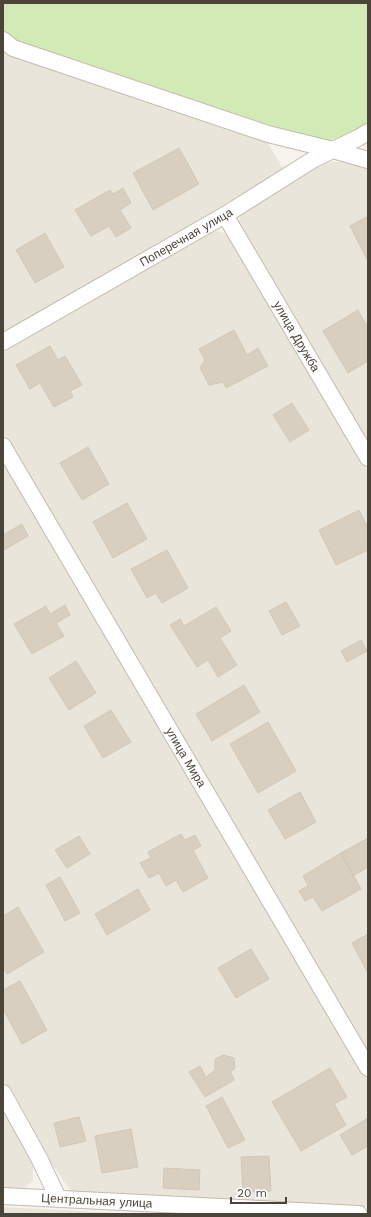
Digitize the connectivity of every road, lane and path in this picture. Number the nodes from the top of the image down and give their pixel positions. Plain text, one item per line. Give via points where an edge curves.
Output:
1 (3, 40) edge
2 (368, 132) edge
3 (333, 150) junction
4 (368, 160) edge
5 (225, 215) junction
6 (3, 342) edge
7 (3, 446) edge
8 (368, 458) edge
9 (368, 1068) edge
10 (3, 1093) edge
11 (3, 1196) edge
12 (58, 1198) junction
13 (359, 1214) edge

1 - 3 street via 14,48 260,131
2 - 3 street, Поперечная улица
3 - 4 street
3 - 5 street, Поперечная улица via 314,159
5 - 6 street, Поперечная улица
5 - 8 street, улица Дружба
7 - 9 street, улица Мира
10 - 12 street
11 - 12 street, Центральная улица
12 - 13 street, Центральная улица

